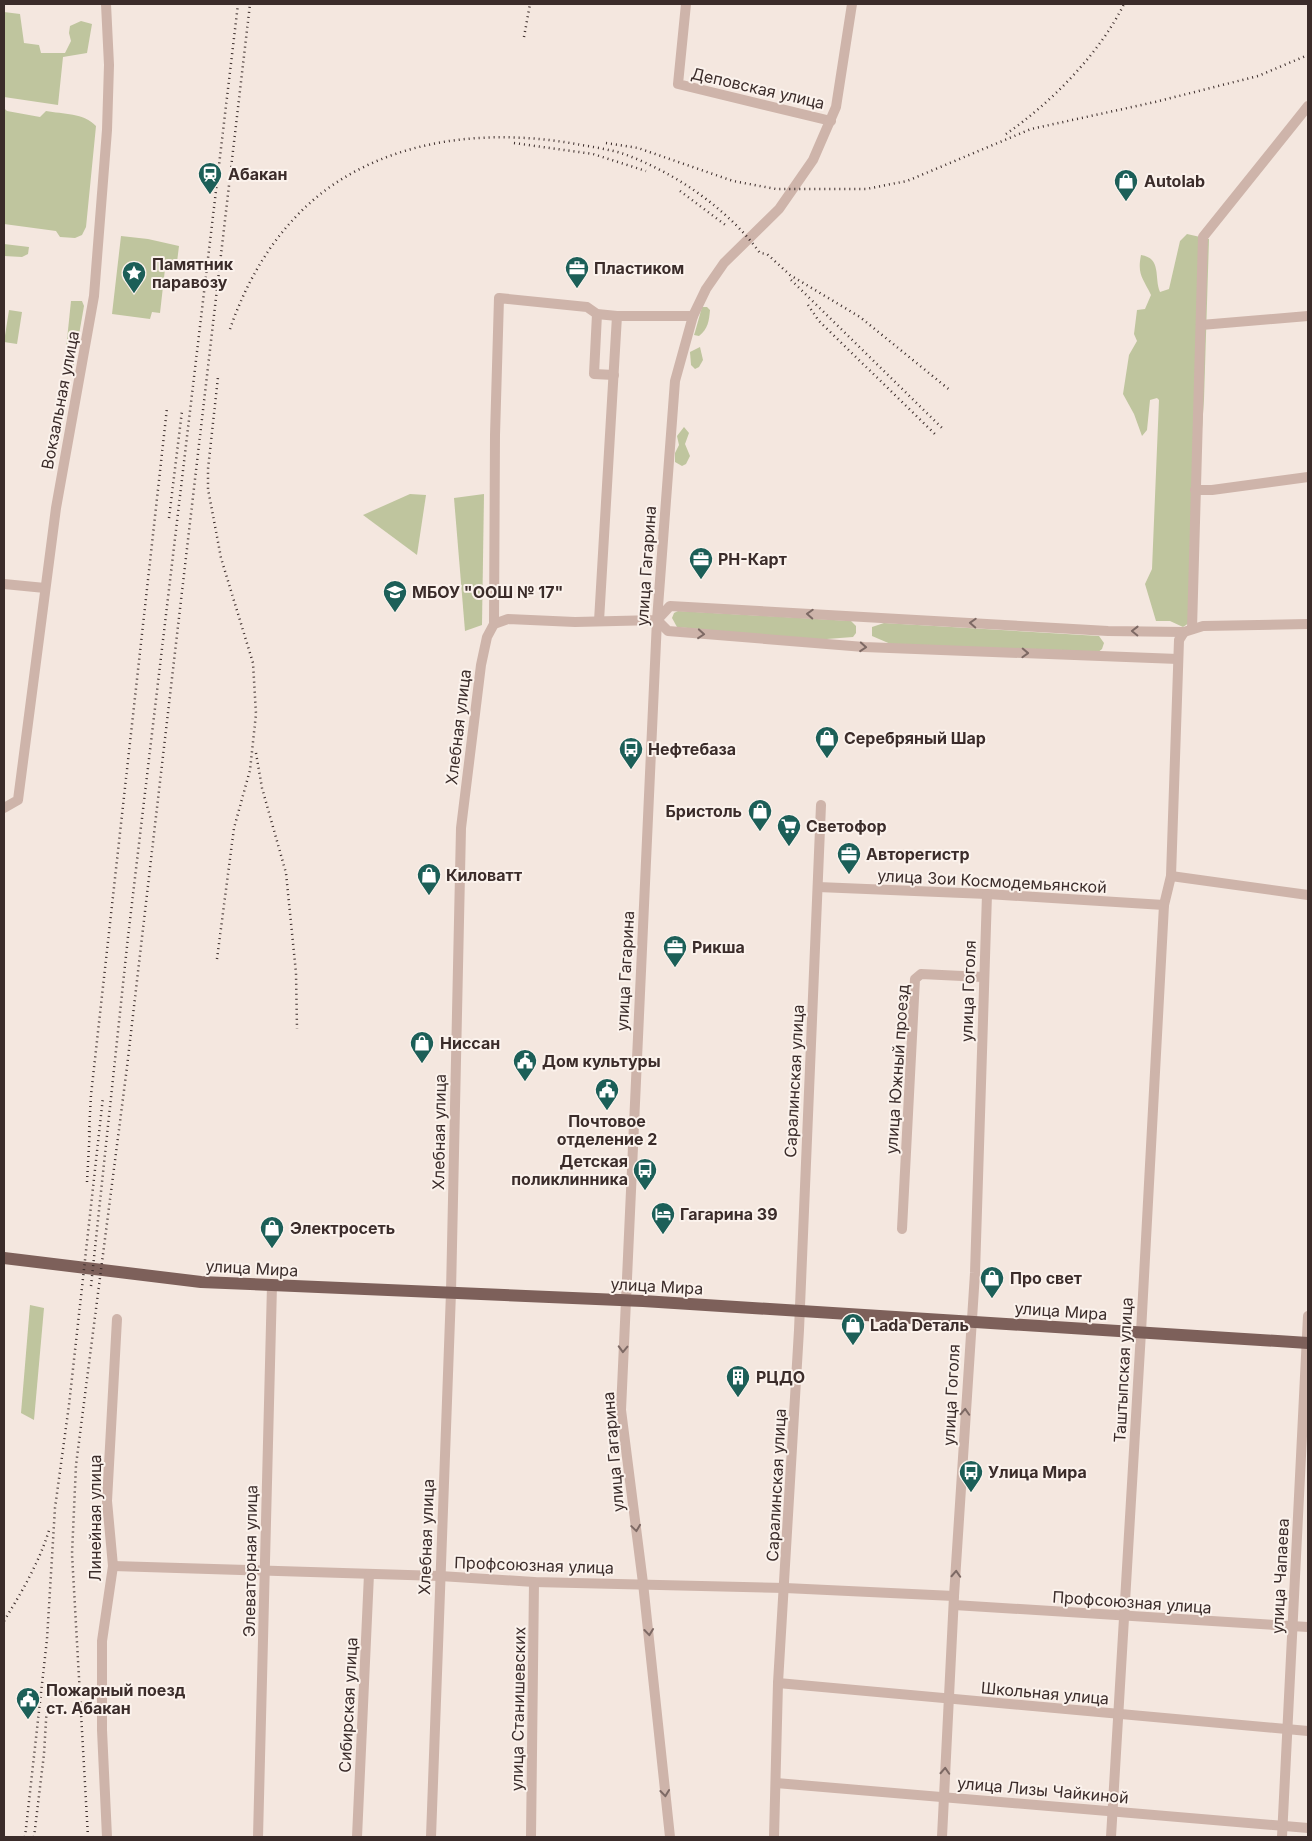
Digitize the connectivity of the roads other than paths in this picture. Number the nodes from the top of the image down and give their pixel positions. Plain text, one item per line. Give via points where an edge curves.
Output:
1 (106, 4) edge
2 (686, 4) edge
3 (852, 4) edge
4 (1308, 106) edge
5 (831, 121) junction
6 (597, 314) junction
7 (617, 316) junction
8 (692, 316) junction
9 (1308, 316) edge
10 (1200, 326) junction
11 (614, 375) junction
12 (1308, 477) edge
13 (1195, 490) junction
14 (4, 584) edge
15 (45, 588) junction
16 (657, 620) junction
17 (599, 621) junction
18 (494, 624) junction
19 (1308, 624) edge
20 (1188, 630) junction
21 (1178, 659) junction
22 (821, 805) dead end
23 (4, 808) edge
24 (1171, 876) junction
25 (818, 887) junction
26 (987, 894) junction
27 (1308, 895) edge
28 (1164, 905) junction
29 (983, 977) junction
30 (902, 1229) dead end
31 (4, 1258) edge
32 (272, 1285) junction
33 (451, 1292) junction
34 (625, 1300) junction
35 (799, 1310) junction
36 (1308, 1316) edge
37 (117, 1319) dead end
38 (971, 1321) junction
39 (1141, 1332) junction
40 (1308, 1343) edge
41 (113, 1566) junction
42 (265, 1570) junction
43 (369, 1574) junction
44 (440, 1576) junction
45 (534, 1582) junction
46 (644, 1583) junction
47 (785, 1588) junction
48 (954, 1601) junction
49 (1124, 1617) junction
50 (1292, 1627) junction
51 (1308, 1628) edge
52 (778, 1683) junction
53 (949, 1700) junction
54 (1117, 1715) junction
55 (1287, 1729) junction
56 (1308, 1731) edge
57 (776, 1783) junction
58 (944, 1797) junction
59 (1112, 1811) junction
60 (1283, 1825) junction
61 (1308, 1828) edge
62 (107, 1837) edge
63 (258, 1837) edge
64 (357, 1837) edge
65 (431, 1837) edge
66 (531, 1837) edge
67 (670, 1837) edge
68 (774, 1837) edge
69 (942, 1837) edge
70 (1110, 1837) edge
71 (1282, 1837) edge

1 - 15 street, Вокзальная улица via 109,65 94,296
2 - 5 street, Деповская улица via 678,84
3 - 5 street, улица Гагарина via 841,82
4 - 10 street, Таштыпская улица via 1203,237
5 - 8 street, улица Гагарина via 813,160 794,190 779,210 724,263
6 - 7 street, Хлебная улица
6 - 11 street via 594,374
6 - 18 street, Хлебная улица via 587,307 499,298
7 - 8 street, Хлебная улица
7 - 11 street
8 - 16 street, улица Гагарина via 675,381
9 - 10 street
10 - 13 street, Таштыпская улица
11 - 17 street
12 - 13 street
13 - 20 street, Таштыпская улица
14 - 15 street
15 - 23 street, Вокзальная улица via 18,800
16 - 17 street
20 -> 16 street via 1099,630 670,606
16 -> 21 street via 668,631 864,647
16 - 34 street, улица Гагарина
17 - 18 street via 508,619
18 - 33 street, Хлебная улица via 484,646 460,828
19 - 20 street via 1203,626
20 - 21 street, Таштыпская улица via 1179,640
21 - 24 street, Таштыпская улица
22 - 25 street, Саралинская улица
24 - 27 street
24 - 28 street, Таштыпская улица
25 - 26 street, улица Зои Космодемьянской
25 - 35 street, Саралинская улица
26 - 28 street, улица Зои Космодемьянской
26 - 29 street, улица Гоголя
28 - 39 street, Таштыпская улица
29 - 30 street, улица Южный проезд via 921,974 915,979
29 - 38 street, улица Гоголя
31 - 32 main road, улица Мира via 135,1276
32 - 33 main road, улица Мира
32 - 42 street, Элеваторная улица
33 - 34 main road, улица Мира
33 - 44 street, Хлебная улица
34 - 35 main road, улица Мира
34 -> 46 street, улица Гагарина via 621,1410
35 - 38 main road, улица Мира
35 - 47 street, Саралинская улица
36 - 40 street, улица Чапаева
37 - 41 street, Линейная улица via 107,1501
38 - 39 main road, улица Мира
48 -> 38 street, улица Гоголя
39 - 40 main road, улица Мира
39 - 49 street, Таштыпская улица
40 - 50 street, улица Чапаева
41 - 42 street, Профсоюзная улица
41 - 62 street, Линейная улица via 102,1641
42 - 43 street, Профсоюзная улица
42 - 63 street, Элеваторная улица
43 - 44 street, Профсоюзная улица
43 - 64 street, Сибирская улица
44 - 45 street, Профсоюзная улица
44 - 65 street, Хлебная улица
45 - 46 street, Профсоюзная улица
45 - 66 street, улица Станишевских
46 - 47 street, Профсоюзная улица
46 -> 67 street, улица Гагарина
47 - 48 street, Профсоюзная улица
47 - 52 street, Саралинская улица
48 - 49 street, Профсоюзная улица
48 - 53 street, улица Гоголя
49 - 50 street, Профсоюзная улица
49 - 54 street, Таштыпская улица
50 - 51 street, Профсоюзная улица
50 - 55 street, улица Чапаева
52 - 53 street, Школьная улица
52 - 57 street, Саралинская улица
53 - 54 street, Школьная улица
58 -> 53 street, улица Гоголя
54 - 55 street, Школьная улица
54 - 59 street, Таштыпская улица
55 - 56 street, Школьная улица
55 - 60 street, улица Чапаева
57 - 58 street, улица Лизы Чайкиной
57 - 68 street, Саралинская улица
58 - 59 street, улица Лизы Чайкиной
58 - 69 street, улица Гоголя
59 - 60 street, улица Лизы Чайкиной
59 - 70 street, Таштыпская улица
60 - 61 street, улица Лизы Чайкиной
60 - 71 street, улица Чапаева

